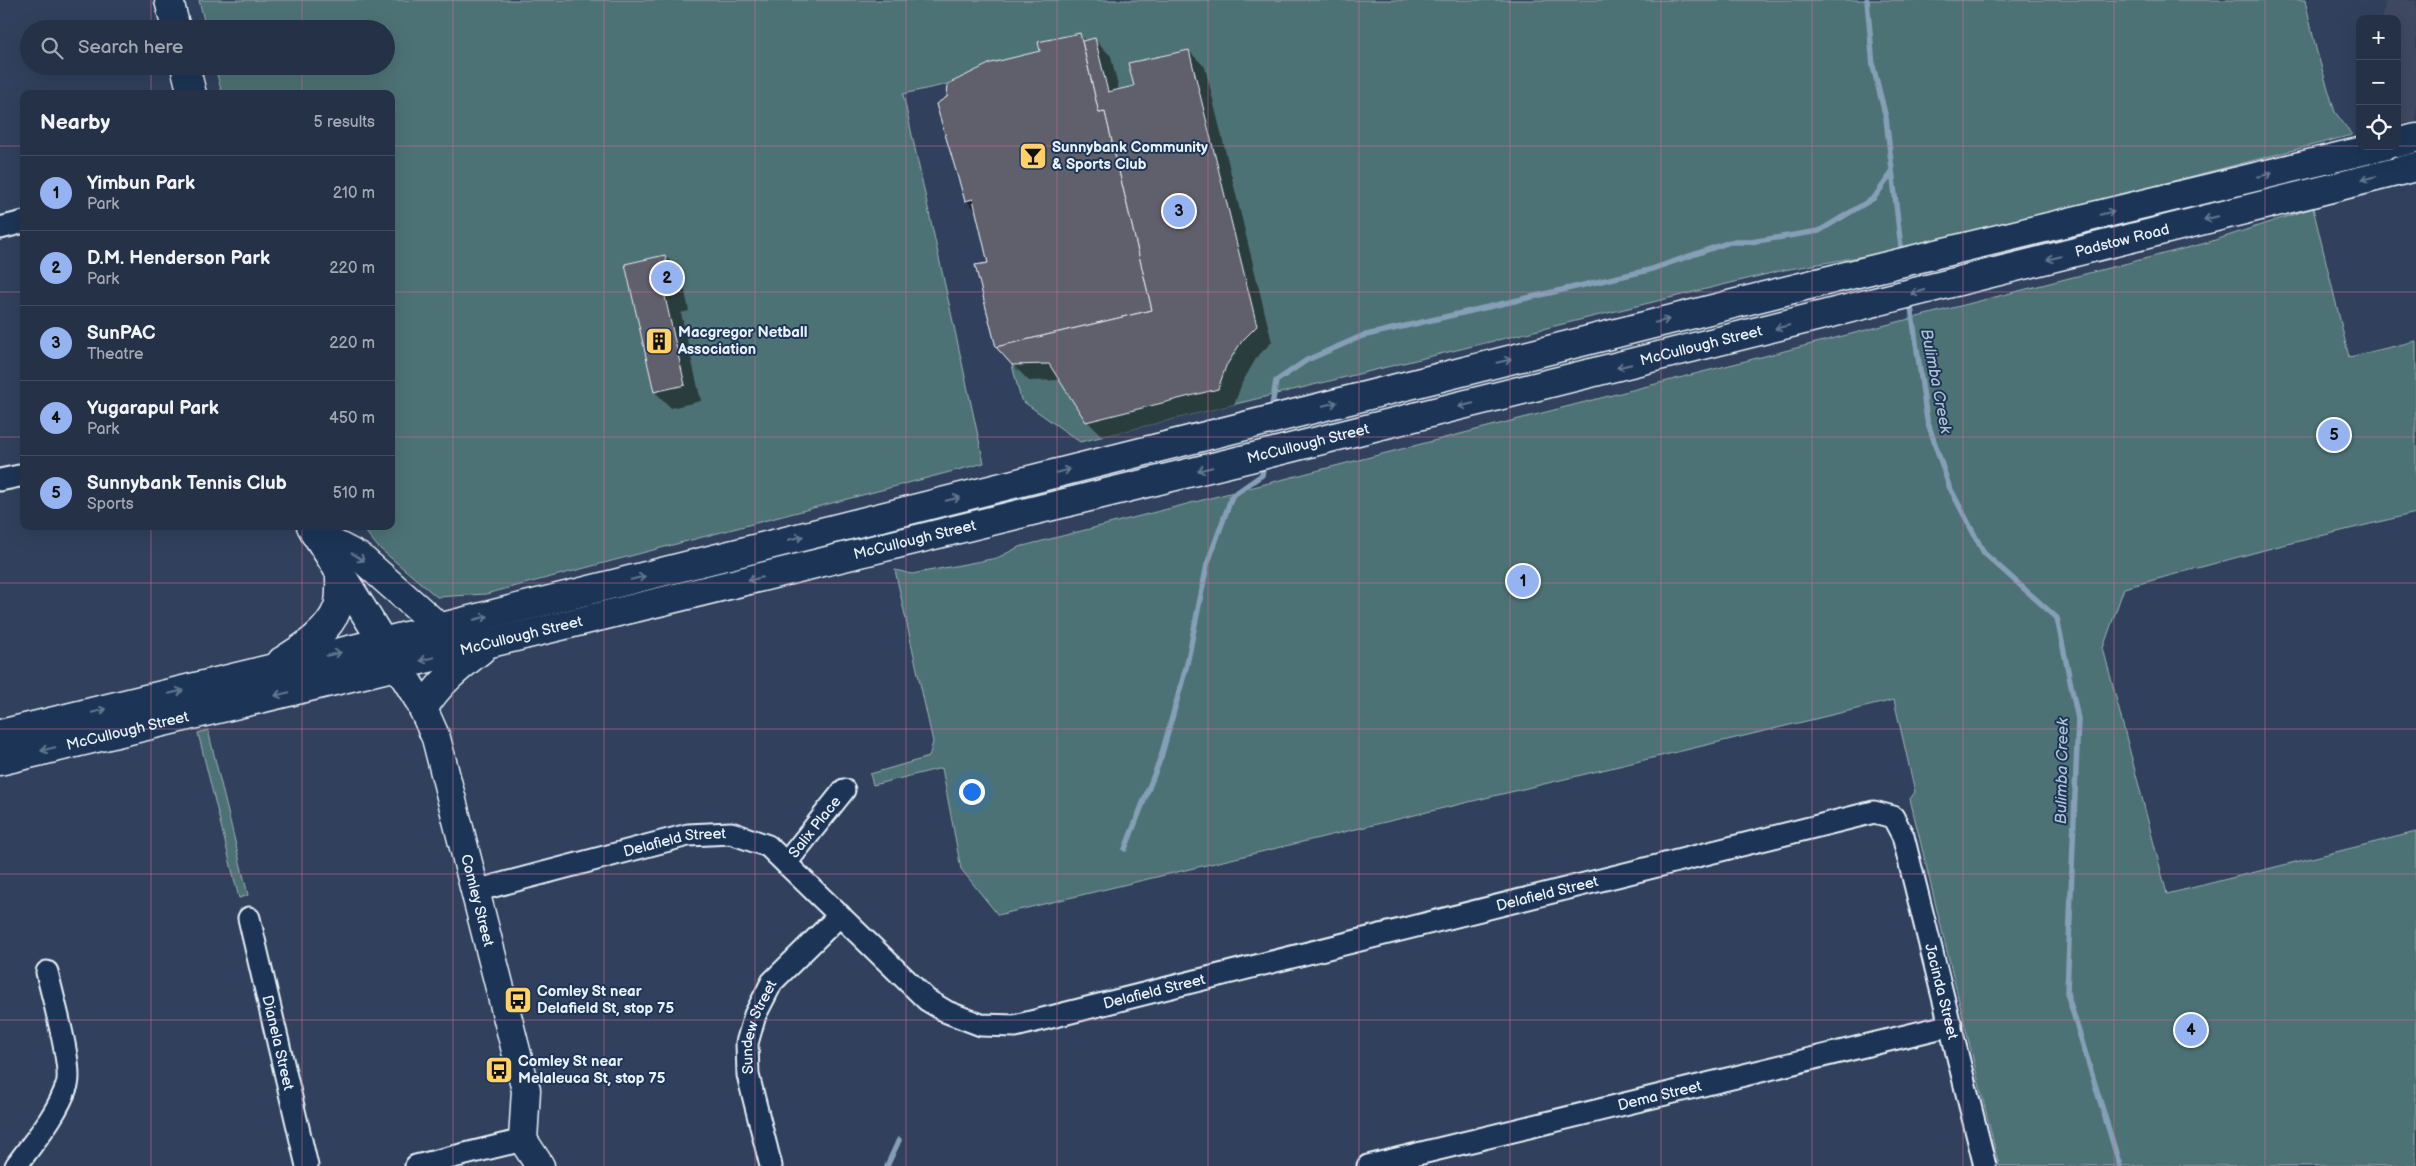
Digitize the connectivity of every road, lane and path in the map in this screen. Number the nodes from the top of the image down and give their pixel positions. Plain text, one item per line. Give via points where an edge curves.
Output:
1 (169, 0) edge
2 (174, 20) edge
3 (188, 75) edge
4 (191, 90) edge
5 (2416, 138) edge
6 (2401, 142) edge
7 (2366, 150) edge
8 (2416, 167) edge
9 (20, 223) edge
10 (0, 228) edge
11 (1821, 282) joint
12 (1829, 315) joint
13 (20, 476) edge
14 (0, 480) edge
15 (313, 530) edge
16 (340, 575) junction
17 (440, 628) junction
18 (382, 642) junction
19 (487, 644) junction
20 (398, 666) junction
21 (266, 670) junction
22 (423, 709) junction
23 (0, 734) edge
24 (0, 760) edge
25 (844, 790) dead end
26 (1893, 817) joint
27 (786, 863) junction
28 (475, 891) junction
29 (840, 915) junction
30 (249, 918) dead end
31 (47, 972) dead end
32 (1951, 1025) junction
33 (523, 1140) junction
34 (16, 1166) edge
35 (307, 1166) edge
36 (416, 1166) edge
37 (540, 1166) edge
38 (771, 1166) edge
39 (1368, 1166) edge
40 (1986, 1166) edge

1 - 2 main road
3 - 4 main road
5 - 6 main road
11 -> 7 main road, Padstow Road
8 -> 12 main road, Padstow Road
9 - 10 street
17 -> 11 main road, McCullough Street
12 -> 19 main road, McCullough Street
13 - 14 street
15 - 16 main road, Comley Street
15 -> 17 main road via 361,558
16 - 18 main road, Comley Street
16 - 21 main road via 338,606 329,624 303,648
17 - 18 main road, McCullough Street
18 - 20 main road, Comley Street
21 -> 18 main road, McCullough Street
19 -> 20 main road, McCullough Street
19 - 22 main road via 452,672
20 - 22 main road, Comley Street
20 -> 24 main road, McCullough Street
23 -> 21 main road, McCullough Street
22 - 28 main road, Comley Street via 436,738
25 - 27 street, Salix Place
26 - 29 street, Delafield Street via 1874,812 1015,1026 981,1025 926,1000
26 - 32 street, Jacinda Street via 1903,836
27 - 28 street, Delafield Street via 768,846 731,833 688,835
27 - 29 street, Delafield Street
28 - 33 main road, Comley Street via 526,1090
29 - 38 street, Sundew Street via 772,982 755,1015 746,1043 748,1075
30 - 35 street, Dianela Street
31 - 34 street via 64,1045 68,1083 55,1112
32 - 39 street, Dema Street
32 - 40 street, Jacinda Street
33 - 36 street
33 - 37 main road

